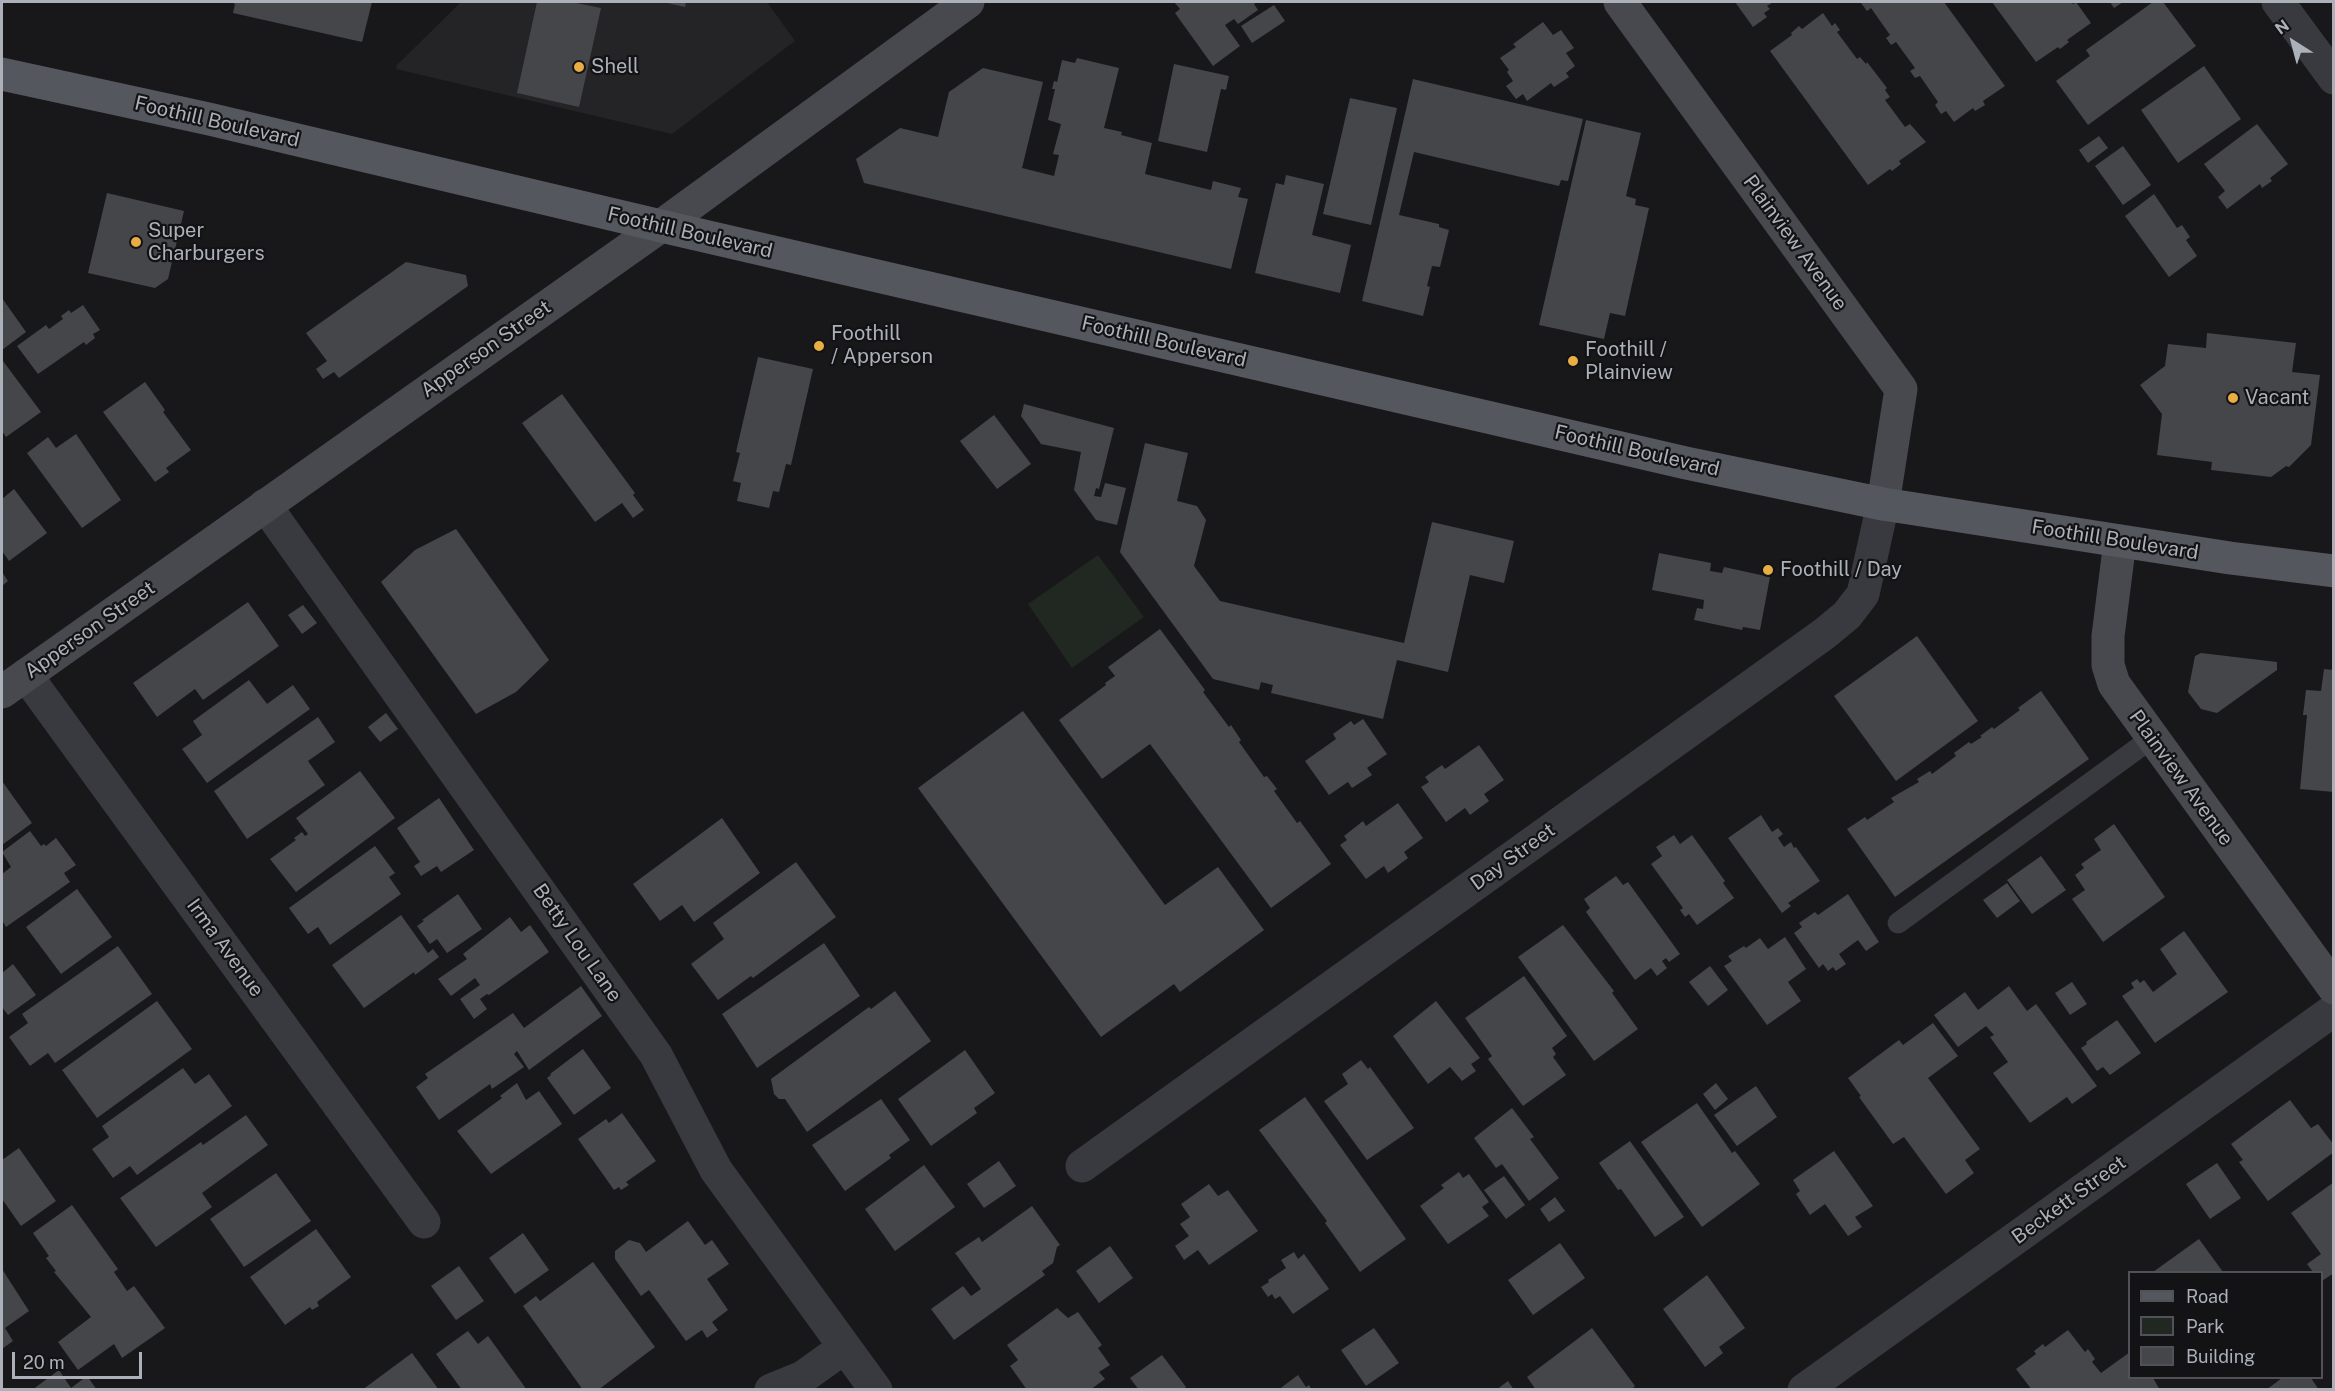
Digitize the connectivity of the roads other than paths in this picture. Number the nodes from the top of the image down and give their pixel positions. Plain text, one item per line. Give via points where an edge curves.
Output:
1 (968, 2) edge
2 (1620, 2) edge
3 (2278, 2) edge
4 (2, 74) edge
5 (2334, 78) edge
6 (661, 226) junction
7 (1883, 504) junction
8 (265, 505) junction
9 (2120, 541) junction
10 (2334, 571) edge
11 (14, 683) edge
12 (2152, 738) junction
13 (1898, 923) dead end
14 (2334, 988) edge
15 (2334, 1010) edge
16 (1082, 1166) dead end
17 (424, 1222) dead end
18 (845, 1347) junction
19 (771, 1389) edge
20 (876, 1389) edge
21 (1804, 1389) edge

1 - 6 street, Apperson Street
2 - 7 street, Plainview Avenue via 1901,390
3 - 5 street
4 - 6 main road, Foothill Boulevard
6 - 7 main road, Foothill Boulevard via 1679,461
6 - 8 street, Apperson Street
7 - 9 main road, Foothill Boulevard
7 - 16 street, Day Street via 1863,594 1847,615
8 - 11 street, Apperson Street
8 - 18 street, Betty Lou Lane via 656,1055 716,1170
9 - 10 main road, Foothill Boulevard
9 - 12 street, Plainview Avenue via 2108,665 2114,684
11 - 17 street, Irma Avenue
12 - 13 lane
12 - 14 street, Plainview Avenue
15 - 21 street, Beckett Street
18 - 19 street via 803,1377
18 - 20 street, Betty Lou Lane

